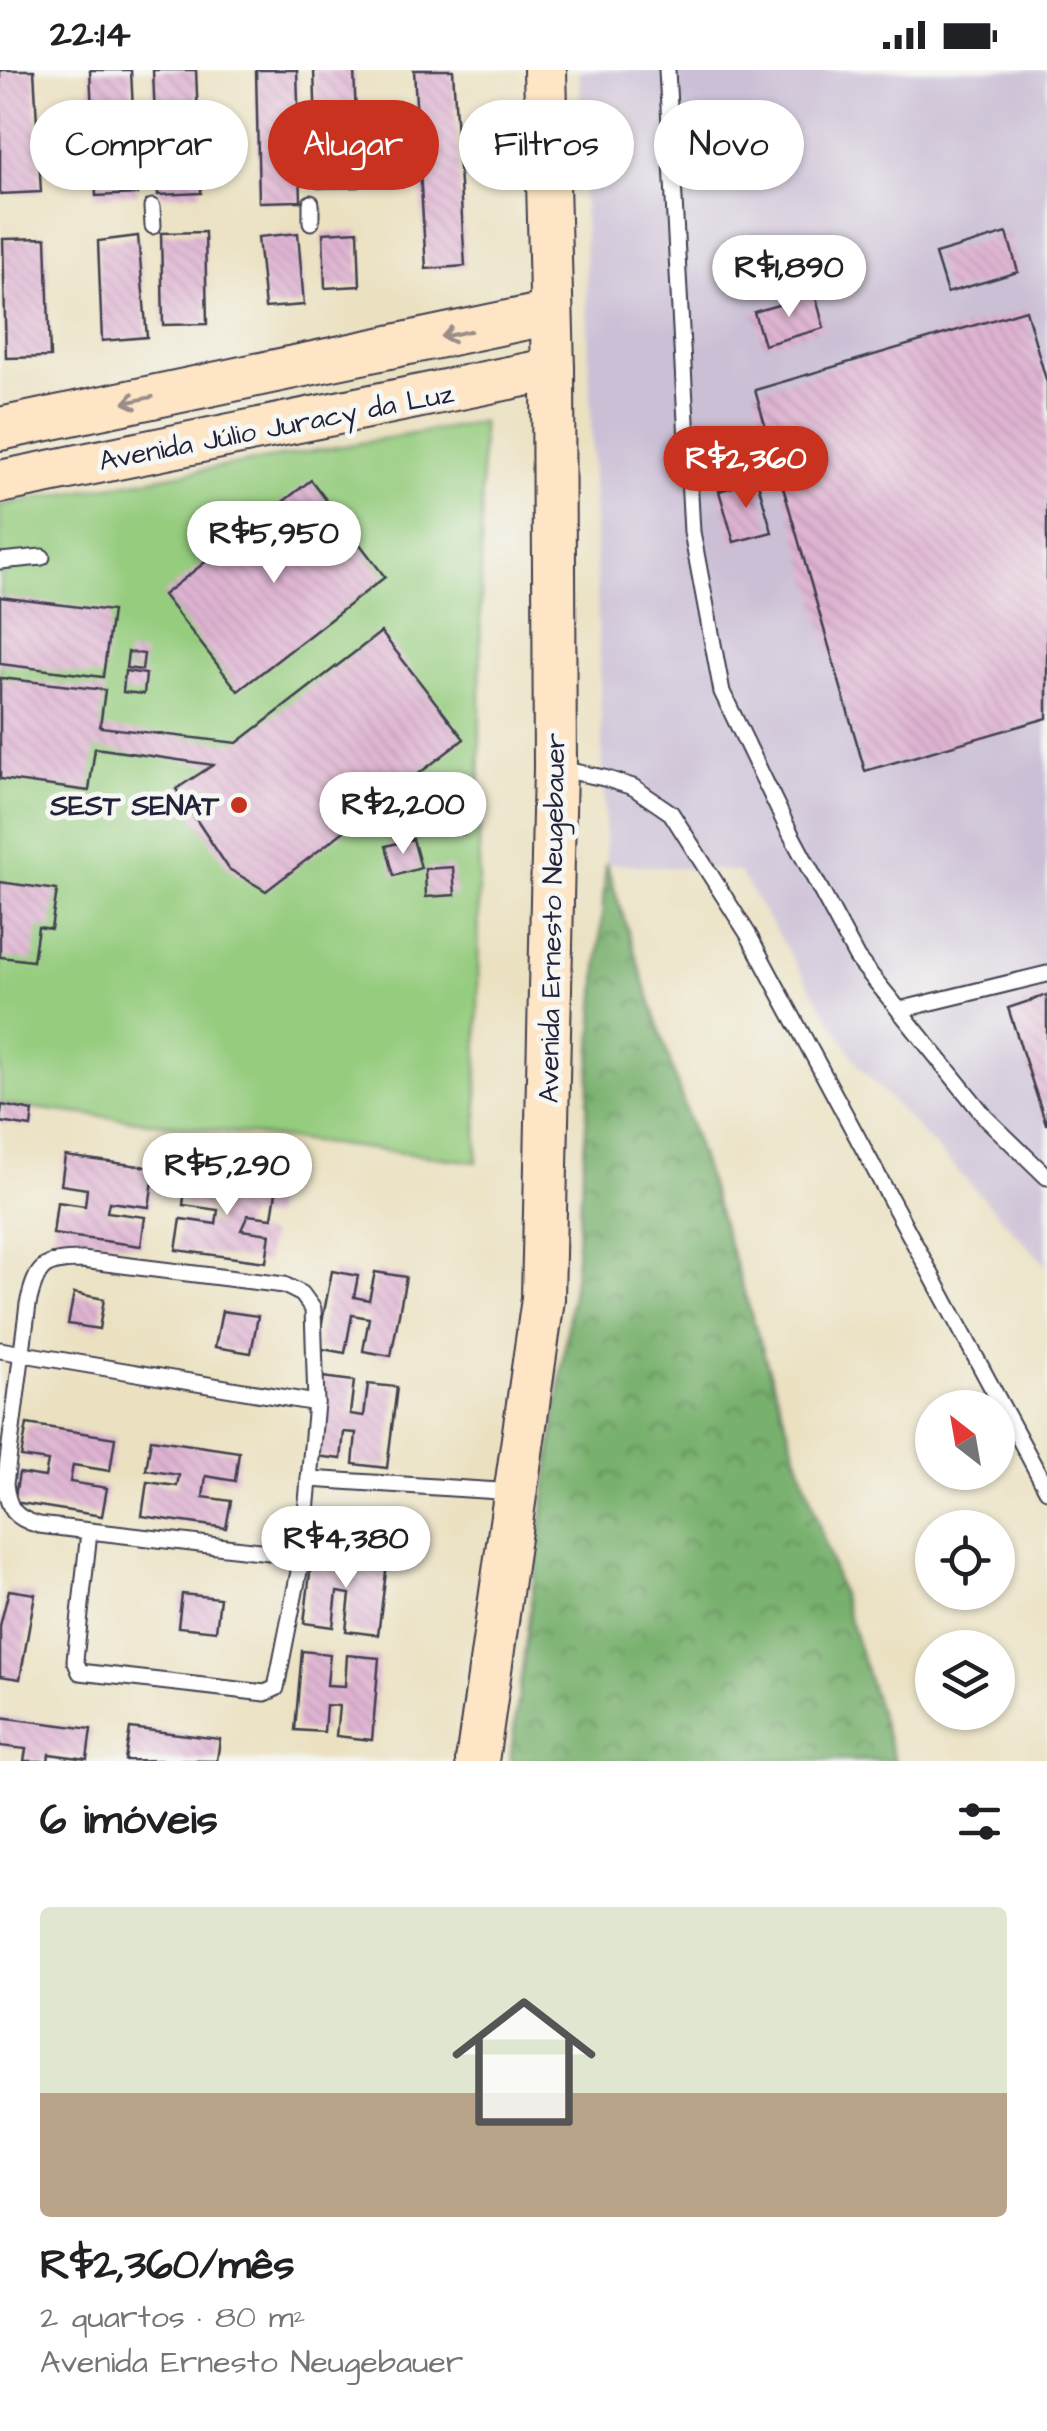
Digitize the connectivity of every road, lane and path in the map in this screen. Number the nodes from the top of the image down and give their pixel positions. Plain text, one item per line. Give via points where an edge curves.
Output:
1 (545, 70) edge
2 (667, 70) edge
3 (311, 203) dead end
4 (152, 206) dead end
5 (311, 222) dead end
6 (153, 226) dead end
7 (551, 313) junction
8 (552, 369) junction
9 (0, 429) edge
10 (0, 482) edge
11 (42, 557) dead end
12 (0, 561) edge
13 (555, 768) junction
14 (1047, 974) edge
15 (899, 1010) junction
16 (1047, 1177) edge
17 (0, 1350) edge
18 (22, 1352) junction
19 (316, 1403) junction
20 (309, 1479) junction
21 (1047, 1490) edge
22 (515, 1492) junction
23 (89, 1532) junction
24 (302, 1556) junction
25 (477, 1761) edge

1 - 7 main road, Avenida Ernesto Neugebauer
2 - 15 lane via 692,532 722,692 857,958
3 - 5 lane
4 - 6 lane
7 - 8 main road, Avenida Ernesto Neugebauer
7 -> 9 main road, Avenida Júlio Juracy da Luz
8 - 10 main road, Avenida Júlio Juracy da Luz
8 - 13 main road, Avenida Ernesto Neugebauer
11 - 12 lane
13 - 21 lane via 633,788 671,813 748,934
13 - 22 main road, Avenida Ernesto Neugebauer via 543,1299
14 - 15 lane
15 - 16 lane via 987,1119
17 - 18 lane
18 - 19 lane
18 - 19 lane via 34,1278 57,1260 284,1285 313,1309
18 - 23 lane via 8,1506 21,1520
19 - 20 lane
20 - 22 lane
20 - 24 lane
22 - 25 main road, Avenida Ernesto Neugebauer
23 - 24 lane
23 - 24 lane via 75,1660 86,1674 271,1692 279,1682

